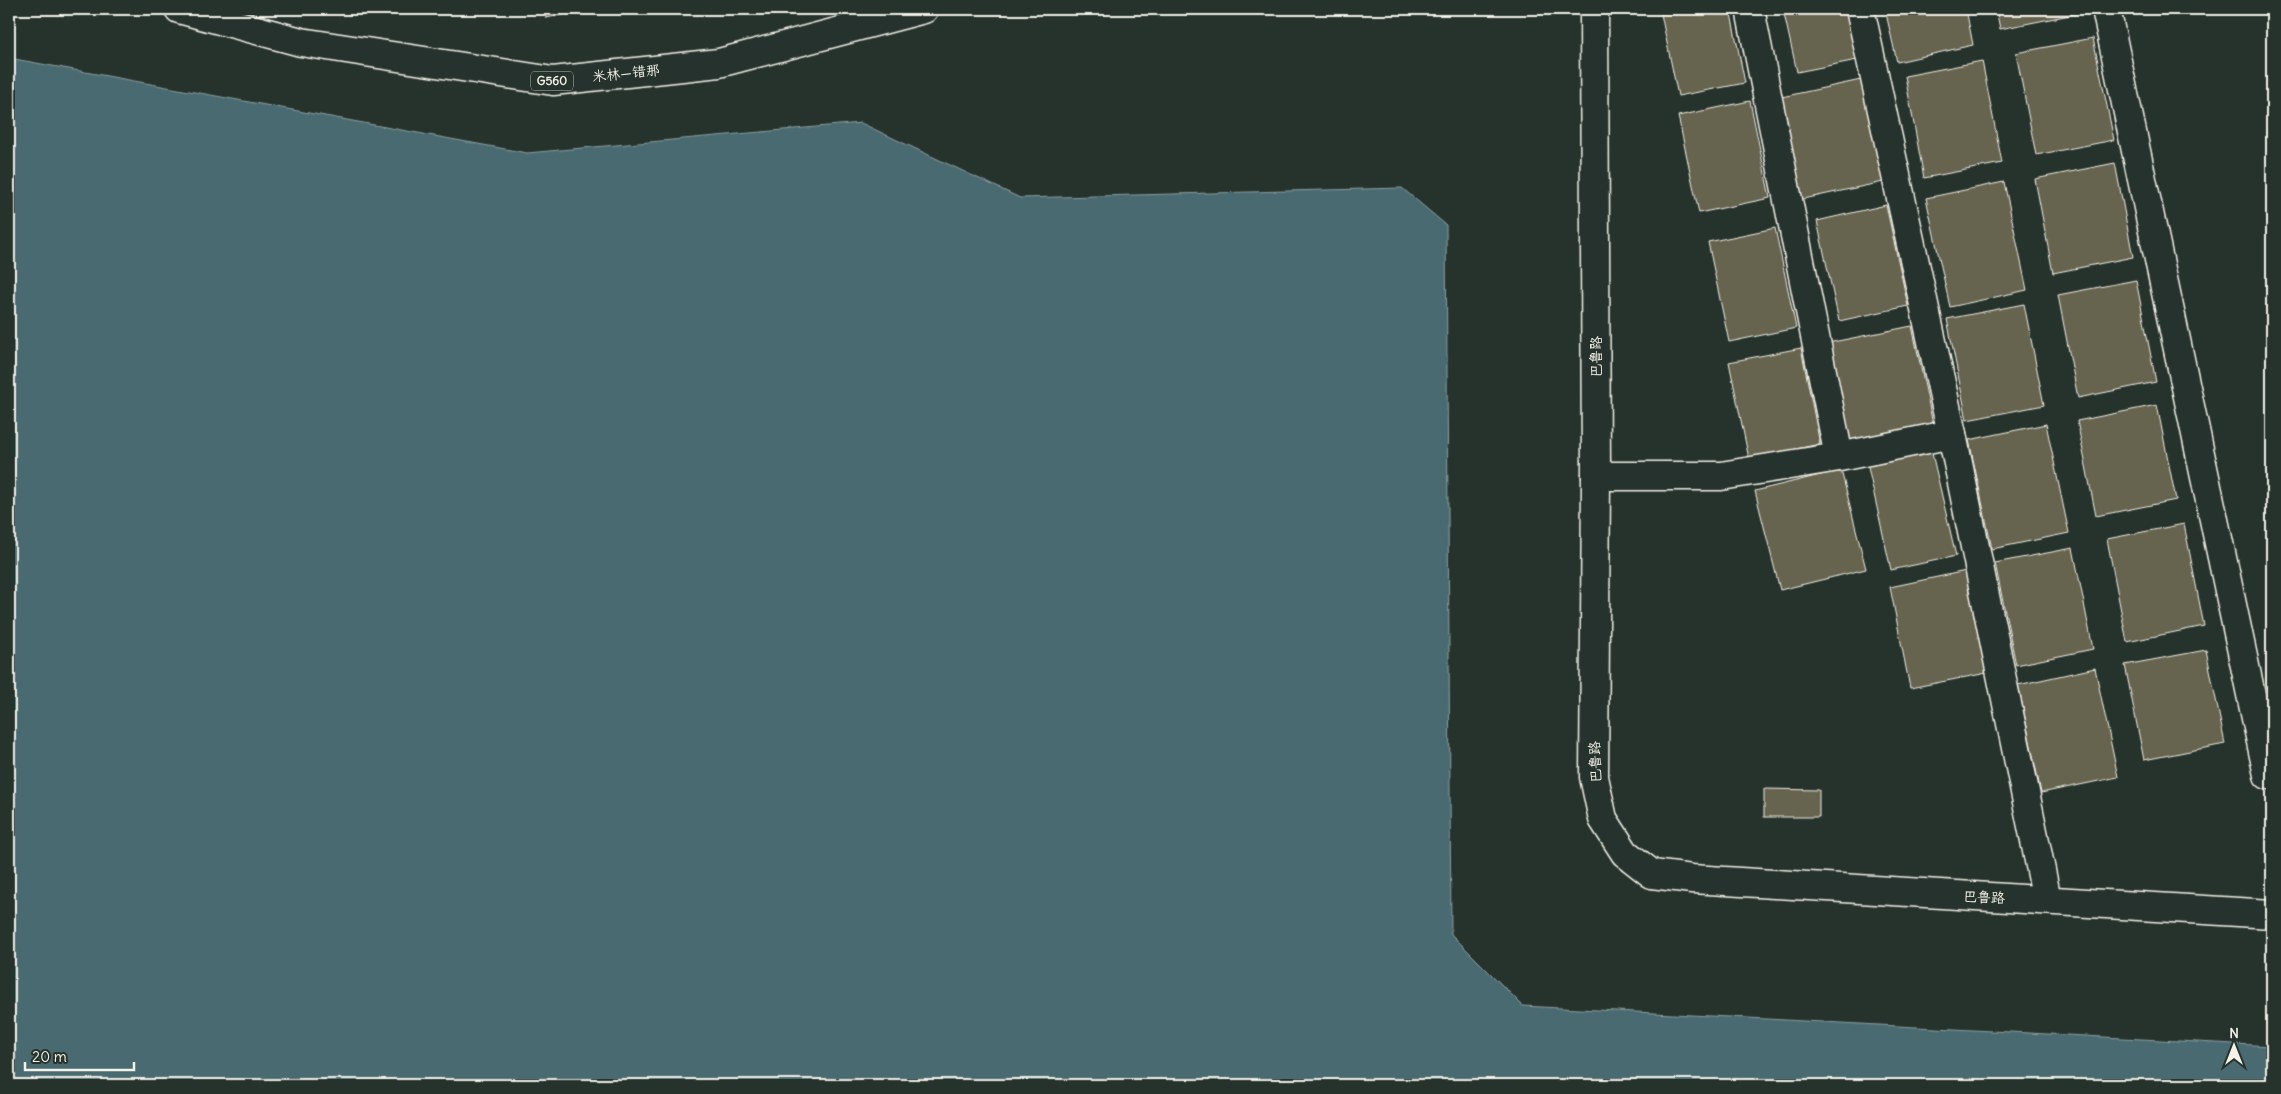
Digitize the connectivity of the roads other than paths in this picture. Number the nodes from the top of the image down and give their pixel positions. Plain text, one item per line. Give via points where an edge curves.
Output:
1 (179, 9) edge
2 (924, 9) edge
3 (1594, 9) edge
4 (1750, 9) edge
5 (1860, 9) edge
6 (2106, 9) edge
7 (1952, 434) junction
8 (1839, 457) junction
9 (1596, 476) junction
10 (2268, 775) dead end
11 (2047, 900) junction
12 (2272, 914) edge

1 - 2 main road, 米林—错那 / G560 via 301,42 553,81 719,63
3 - 9 main road, 巴鲁路
4 - 8 main road
5 - 7 main road
6 - 10 main road
7 - 8 main road
7 - 11 main road
8 - 9 main road via 1721,476
9 - 11 main road, 巴鲁路 via 1594,777 1603,819 1625,853 1652,874 1692,879
11 - 12 main road, 巴鲁路

